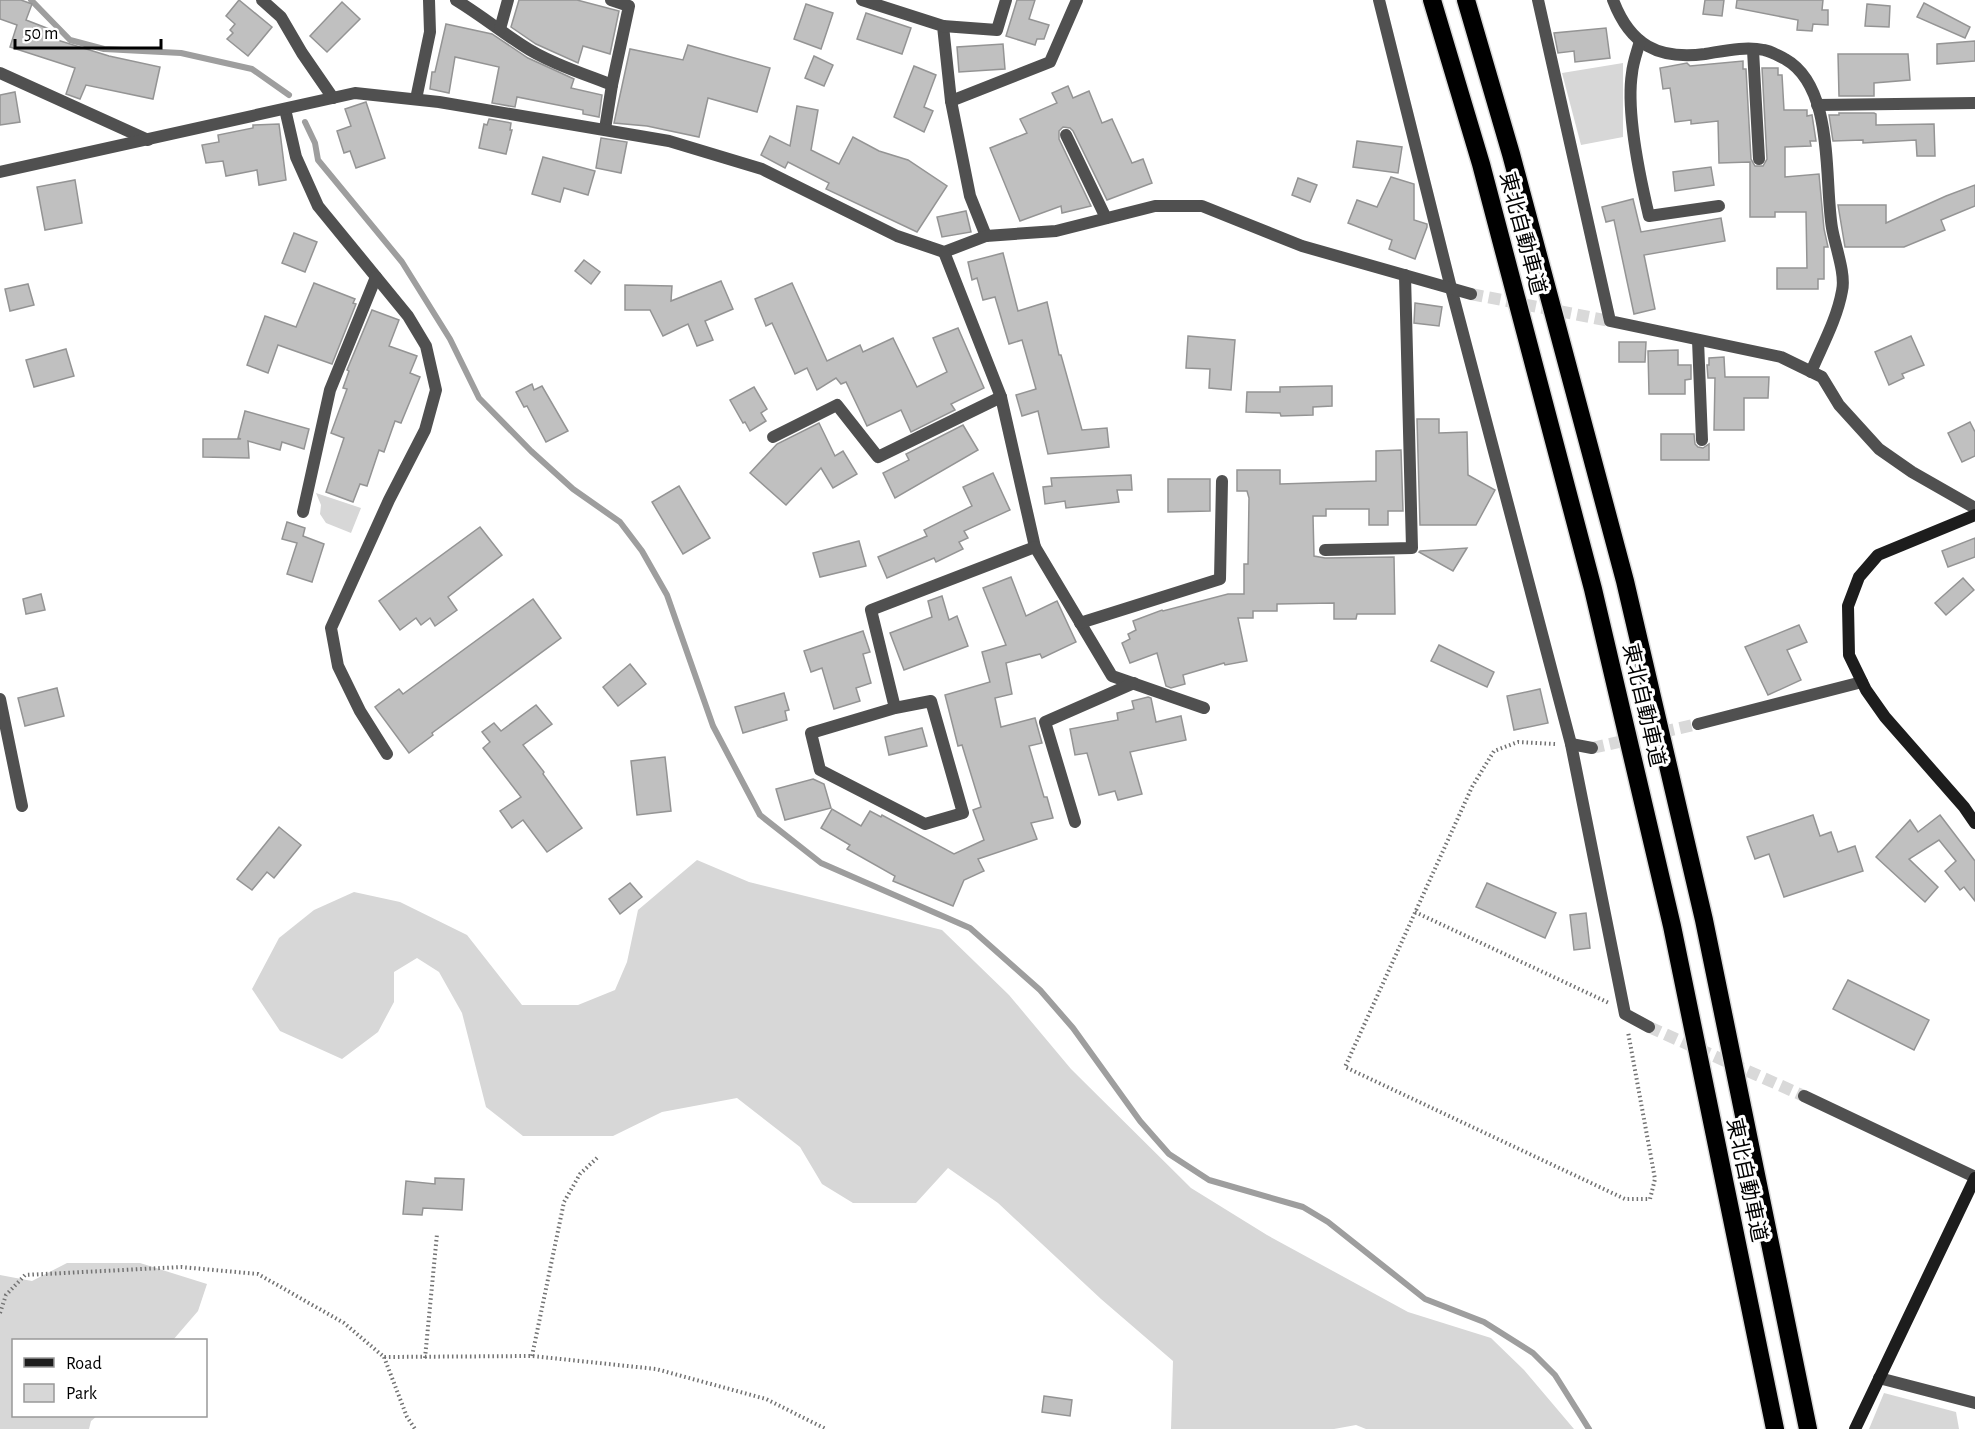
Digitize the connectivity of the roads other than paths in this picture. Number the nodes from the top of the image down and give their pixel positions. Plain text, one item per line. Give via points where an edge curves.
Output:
1 (262, 0) edge
2 (429, 0) edge
3 (456, 0) edge
4 (508, 0) edge
5 (611, 0) edge
6 (862, 0) edge
7 (1006, 0) edge
8 (1077, 0) edge
9 (1379, 0) edge
10 (1432, 0) edge
11 (1466, 0) edge
12 (1538, 0) edge
13 (1613, 0) edge
14 (943, 26) junction
15 (501, 29) junction
16 (1640, 41) junction
17 (1753, 50) junction
18 (0, 72) edge
19 (612, 85) junction
20 (333, 98) junction
21 (416, 99) junction
22 (951, 101) junction
23 (1975, 103) edge
24 (1817, 105) junction
25 (285, 109) junction
26 (605, 129) junction
27 (1066, 135) dead end
28 (148, 140) junction
29 (1759, 159) dead end
30 (0, 172) edge
31 (1719, 206) dead end
32 (1106, 218) junction
33 (986, 236) junction
34 (944, 252) junction
35 (1405, 275) junction
36 (376, 277) junction
37 (1451, 288) junction
38 (1471, 294) tunnel mouth
39 (1698, 340) junction
40 (1811, 372) junction
41 (1001, 397) junction
42 (773, 437) dead end
43 (1702, 440) dead end
44 (1222, 481) dead end
45 (1975, 508) edge
46 (303, 512) dead end
47 (1975, 515) edge
48 (1035, 547) junction
49 (1325, 550) dead end
50 (1080, 623) junction
51 (1862, 682) junction
52 (1134, 683) junction
53 (0, 699) edge
54 (895, 708) junction
55 (1204, 708) dead end
56 (1698, 724) tunnel mouth
57 (1571, 744) junction
58 (1592, 748) tunnel mouth
59 (387, 754) dead end
60 (22, 806) dead end
61 (1075, 822) dead end
62 (1975, 823) edge
63 (1649, 1027) tunnel mouth
64 (1804, 1096) tunnel mouth
65 (1975, 1178) edge
66 (1879, 1378) junction
67 (1975, 1402) edge
68 (1775, 1429) edge
69 (1808, 1429) edge
70 (1855, 1429) edge

1 - 20 street via 281,17
2 - 21 street via 430,32
3 - 15 street
4 - 15 street
5 - 19 street via 629,6
6 - 14 street
7 - 14 street via 997,30
8 - 22 street via 1050,62
9 - 37 street
10 - 68 highway, 東北自動車道 via 1484,175 1593,589 1672,926
11 - 69 highway, 東北自動車道 via 1625,581 1704,920
12 - 39 street via 1610,321
13 - 16 street via 1620,18
14 - 22 street
15 - 19 street via 524,47
16 - 17 street via 1666,55
16 - 31 street via 1631,74 1631,115 1649,216
17 - 24 street via 1765,50 1788,61 1808,81
17 - 29 street
18 - 28 street
19 - 26 street
20 - 21 street via 355,93
20 - 25 street
21 - 26 street
22 - 33 street via 970,196
23 - 24 street
24 - 40 street via 1824,123 1829,201 1843,289
25 - 28 street
25 - 36 street via 296,157 318,206
26 - 34 street via 669,141 762,169 897,236
27 - 32 street
28 - 30 street
32 - 33 street via 1056,231
32 - 35 street via 1155,206 1202,206 1302,246
33 - 34 street
34 - 41 street
35 - 37 street
35 - 49 street via 1412,548
36 - 46 street via 330,390
36 - 59 street via 408,316 426,346 436,390 425,430 388,500 331,628 338,666
37 - 38 street
37 - 57 street
39 - 40 street via 1781,357
39 - 43 street
40 - 45 street via 1821,377 1839,405 1880,449
41 - 42 street via 878,458 837,405
41 - 48 street
44 - 50 street via 1220,579
47 - 51 street via 1878,555 1859,577 1848,606 1849,655
48 - 50 street
48 - 54 street via 872,610
50 - 52 street via 1112,676
51 - 56 street
51 - 62 street via 1885,717
52 - 55 street
52 - 61 street via 1045,722
53 - 60 street
54 - 54 street via 931,701 963,813 925,824 820,770 811,733
57 - 58 street
57 - 63 street via 1625,1014
64 - 65 street
65 - 66 street
66 - 67 street
66 - 70 street

